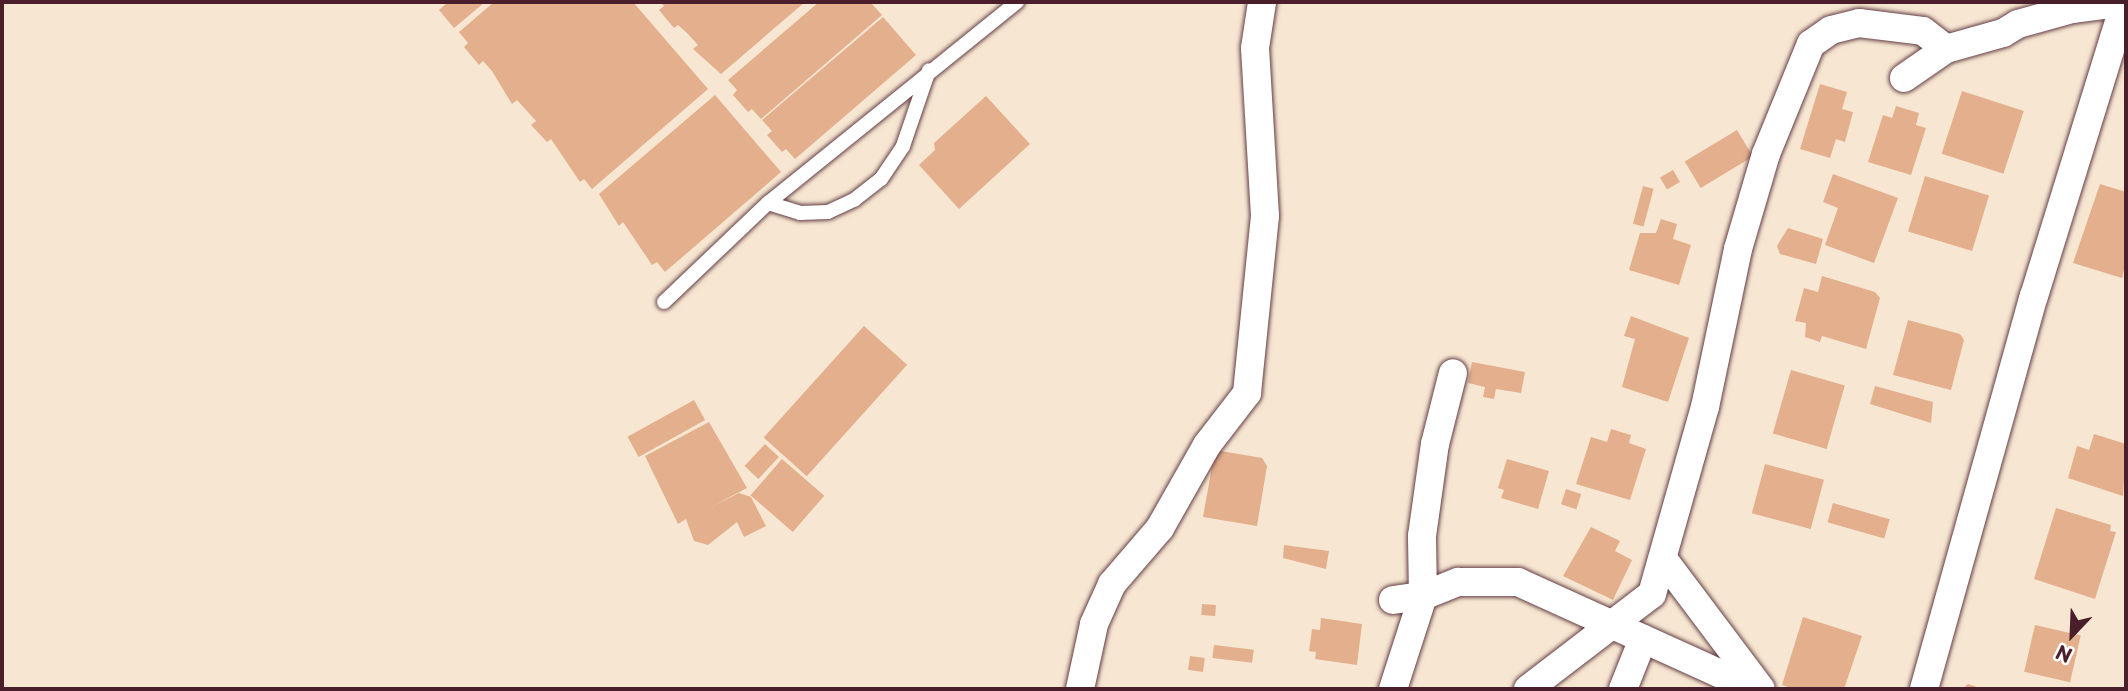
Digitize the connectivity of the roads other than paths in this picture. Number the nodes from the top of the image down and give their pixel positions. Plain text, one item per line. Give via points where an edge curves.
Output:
1 (1017, 2) edge
2 (1262, 2) edge
3 (2126, 2) edge
4 (1947, 49) junction
5 (929, 70) junction
6 (1904, 78) dead end
7 (768, 203) junction
8 (664, 302) dead end
9 (1453, 373) dead end
10 (1664, 560) junction
11 (1423, 596) junction
12 (1393, 600) dead end
13 (1614, 626) junction
14 (1643, 639) junction
15 (1080, 689) edge
16 (1393, 689) edge
17 (1528, 689) edge
18 (1623, 689) edge
19 (1754, 689) edge
20 (1761, 689) edge
21 (1924, 689) edge

1 - 5 lane
2 - 15 street via 1255,48 1265,216 1247,393 1207,445 1160,528 1112,584 1094,624
3 - 4 street via 2037,17
3 - 21 street via 2038,283
4 - 6 street
4 - 10 street via 1923,31 1859,23 1831,30 1811,44 1762,166
5 - 7 lane
5 - 7 lane via 903,146 881,179 854,200 828,212 800,213
7 - 8 lane
9 - 11 street via 1434,444 1422,536
10 - 13 street via 1651,594
10 - 20 street
11 - 12 street
11 - 13 street via 1458,582 1518,582
11 - 16 street
13 - 14 street
13 - 17 street via 1556,664
14 - 18 street
14 - 19 street

